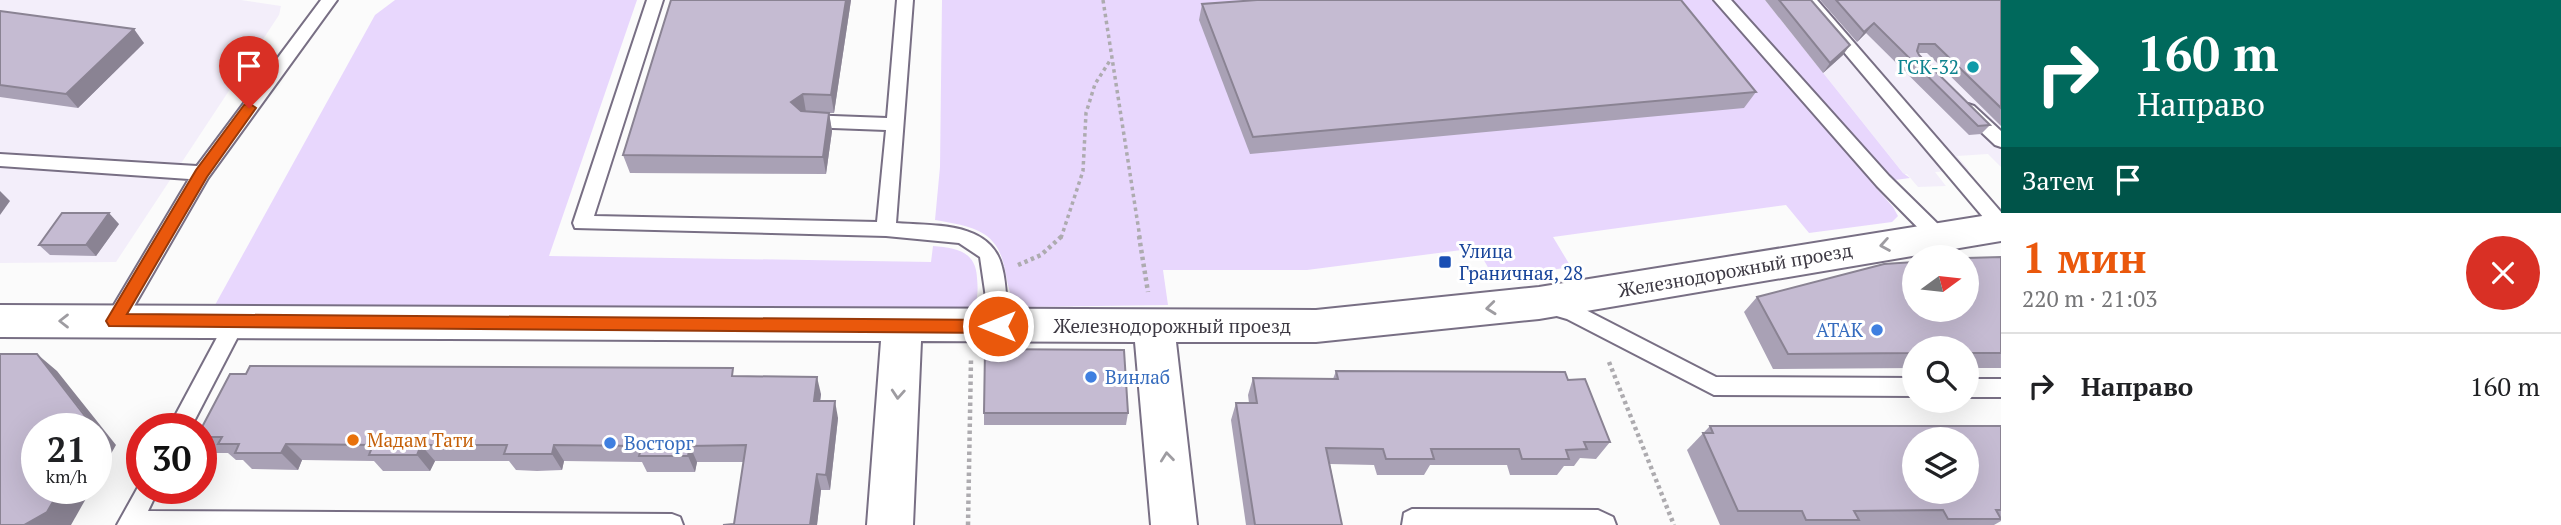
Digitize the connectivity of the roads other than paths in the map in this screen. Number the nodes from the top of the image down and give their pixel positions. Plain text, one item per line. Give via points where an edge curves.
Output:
1 (329, 0) edge
2 (655, 0) edge
3 (905, 0) edge
4 (1722, 0) edge
5 (1808, 0) edge
6 (1958, 99) edge
7 (806, 121) edge
8 (895, 124) junction
9 (2001, 141) edge
10 (0, 160) edge
11 (202, 173) junction
12 (1961, 180) junction
13 (2001, 206) edge
14 (2001, 226) edge
15 (886, 229) junction
16 (1938, 236) junction
17 (1539, 303) junction
18 (0, 321) edge
19 (115, 321) junction
20 (235, 323) junction
21 (902, 326) junction
22 (985, 326) junction
23 (1154, 327) junction
24 (1902, 387) edge
25 (1979, 388) edge
26 (2001, 388) edge
27 (187, 413) edge
28 (139, 504) edge
29 (129, 523) edge
30 (162, 523) edge
31 (1516, 523) edge
32 (672, 525) edge
33 (890, 525) edge
34 (1174, 525) edge
35 (1413, 525) edge
36 (1605, 525) edge

1 - 11 lane
2 - 15 lane via 582,223
3 - 8 lane
4 - 16 lane
5 - 12 lane
6 - 9 lane
7 - 8 lane
8 - 15 lane
10 - 11 lane
11 - 19 lane
12 - 13 lane
12 - 14 lane
14 - 16 street, Железнодорожный проезд
15 - 22 lane via 962,236 988,253 993,268
16 -> 17 street, Железнодорожный проезд
17 -> 23 street, Железнодорожный проезд via 1316,326
17 - 24 lane via 1593,322 1714,386
19 -> 18 street, Железнодорожный проезд
19 - 20 street, Железнодорожный проезд
20 - 21 street, Железнодорожный проезд
20 - 27 lane
21 - 22 street, Железнодорожный проезд
21 -> 33 street
22 - 23 street, Железнодорожный проезд
34 -> 23 street
25 - 26 lane
28 - 29 lane
29 - 30 lane
30 - 32 lane
31 - 35 lane via 1412,520
31 - 36 lane via 1598,521

